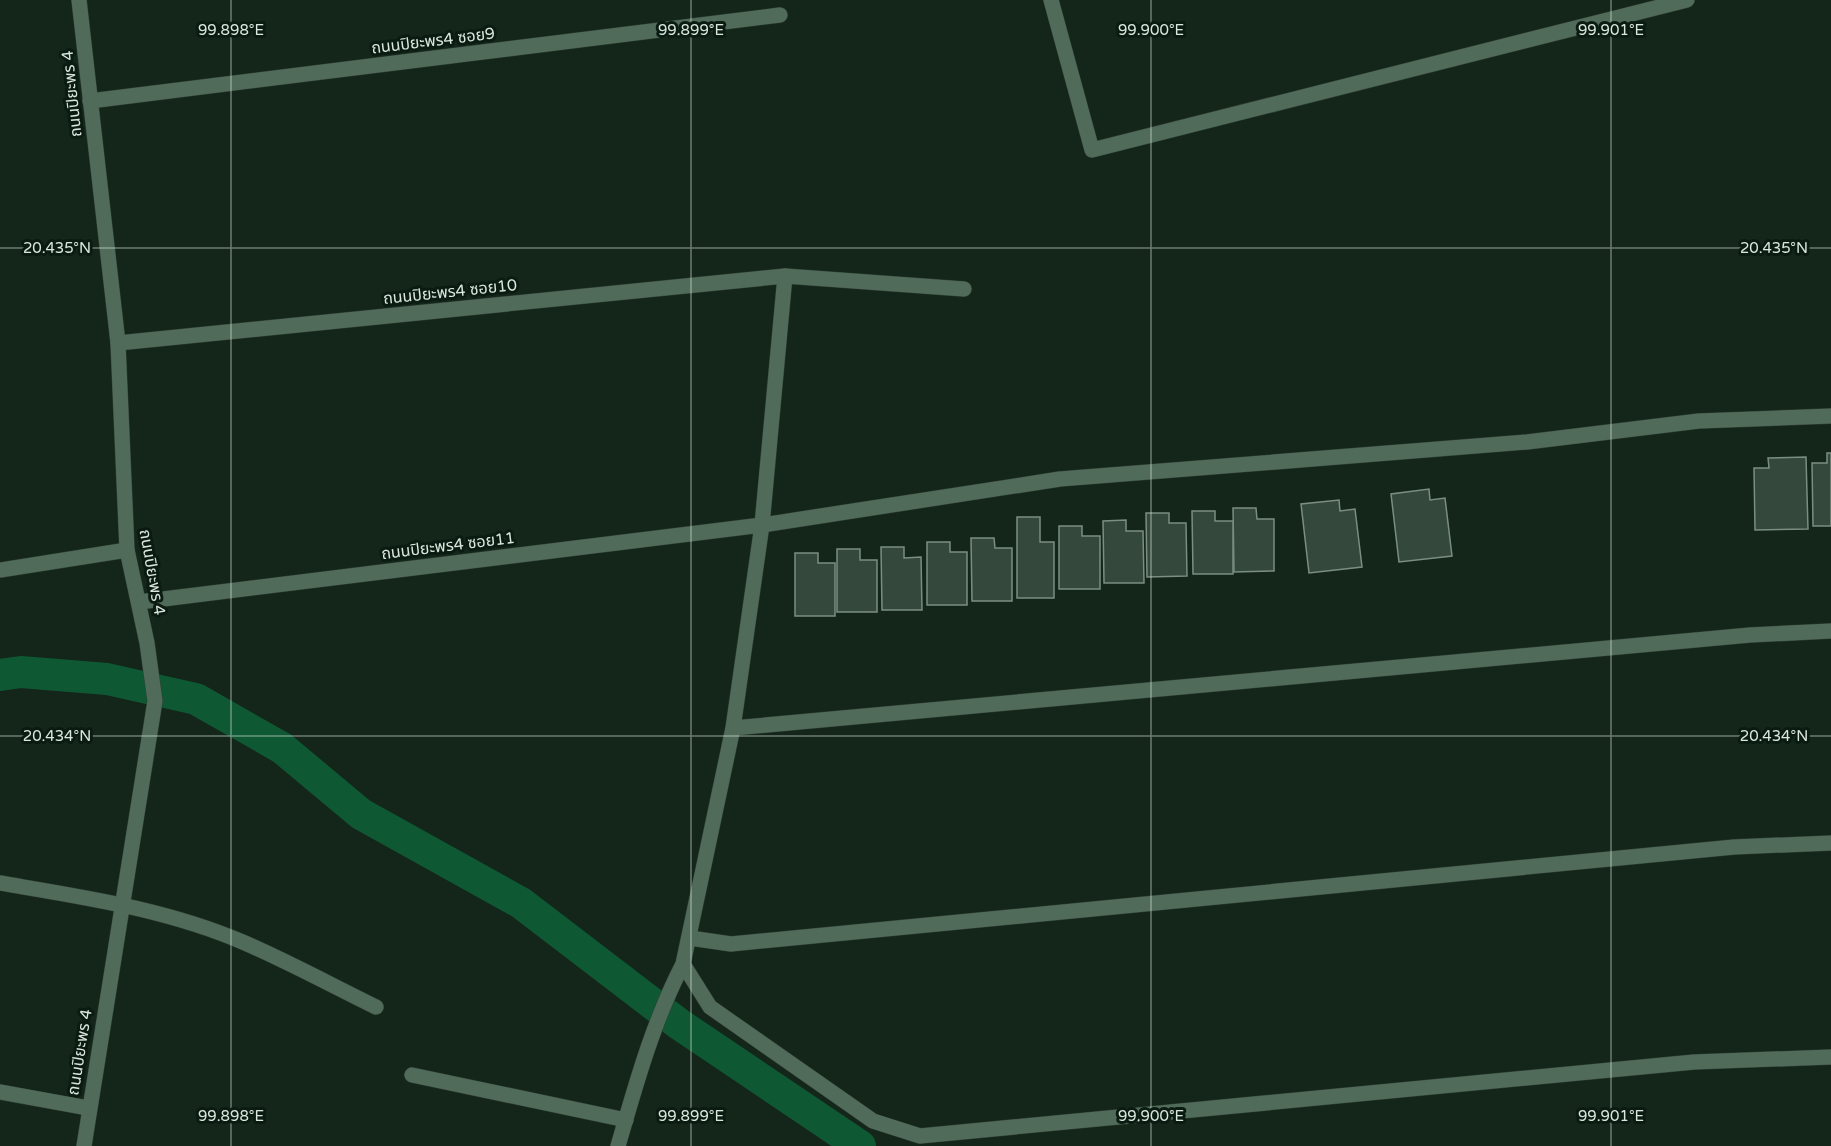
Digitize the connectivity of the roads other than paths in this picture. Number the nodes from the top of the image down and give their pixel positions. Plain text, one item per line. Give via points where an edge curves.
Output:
1 (79, 0) edge
2 (1051, 0) edge
3 (1687, 0) edge
4 (780, 15) dead end
5 (90, 101) junction
6 (785, 276) junction
7 (964, 289) dead end
8 (118, 343) junction
9 (1831, 416) edge
10 (762, 525) junction
11 (128, 550) junction
12 (0, 570) edge
13 (138, 602) junction
14 (1831, 632) edge
15 (733, 728) junction
16 (1831, 843) edge
17 (0, 883) edge
18 (122, 904) junction
19 (690, 938) junction
20 (683, 964) junction
21 (376, 1007) dead end
22 (1831, 1057) edge
23 (412, 1075) dead end
24 (0, 1092) edge
25 (88, 1108) junction
26 (626, 1120) junction
27 (84, 1146) edge
28 (618, 1146) edge

1 - 5 street, ถนนปิยะพร 4
2 - 3 street via 1092,150
4 - 5 street, ถนนปิยะพร4 ซอย9
5 - 8 street, ถนนปิยะพร 4
6 - 7 street, ถนนปิยะพร4 ซอย10
6 - 8 street, ถนนปิยะพร4 ซอย10
6 - 10 street
8 - 11 street, ถนนปิยะพร 4
9 - 10 street, ถนนปิยะพร4 ซอย11 via 1699,422 1527,442 1060,479
10 - 13 street, ถนนปิยะพร4 ซอย11
10 - 15 street
11 - 12 street
11 - 13 street, ถนนปิยะพร 4
13 - 18 street, ถนนปิยะพร 4 via 155,701
14 - 15 street via 1750,635
15 - 19 street
16 - 19 street via 1722,848 730,944
17 - 18 street
18 - 21 street via 244,942
18 - 25 street, ถนนปิยะพร 4
19 - 20 street
20 - 22 street via 710,1007 873,1121 920,1136 1694,1062
20 - 26 street via 654,1029
23 - 26 street
24 - 25 street
25 - 27 street, ถนนปิยะพร 4
26 - 28 street

